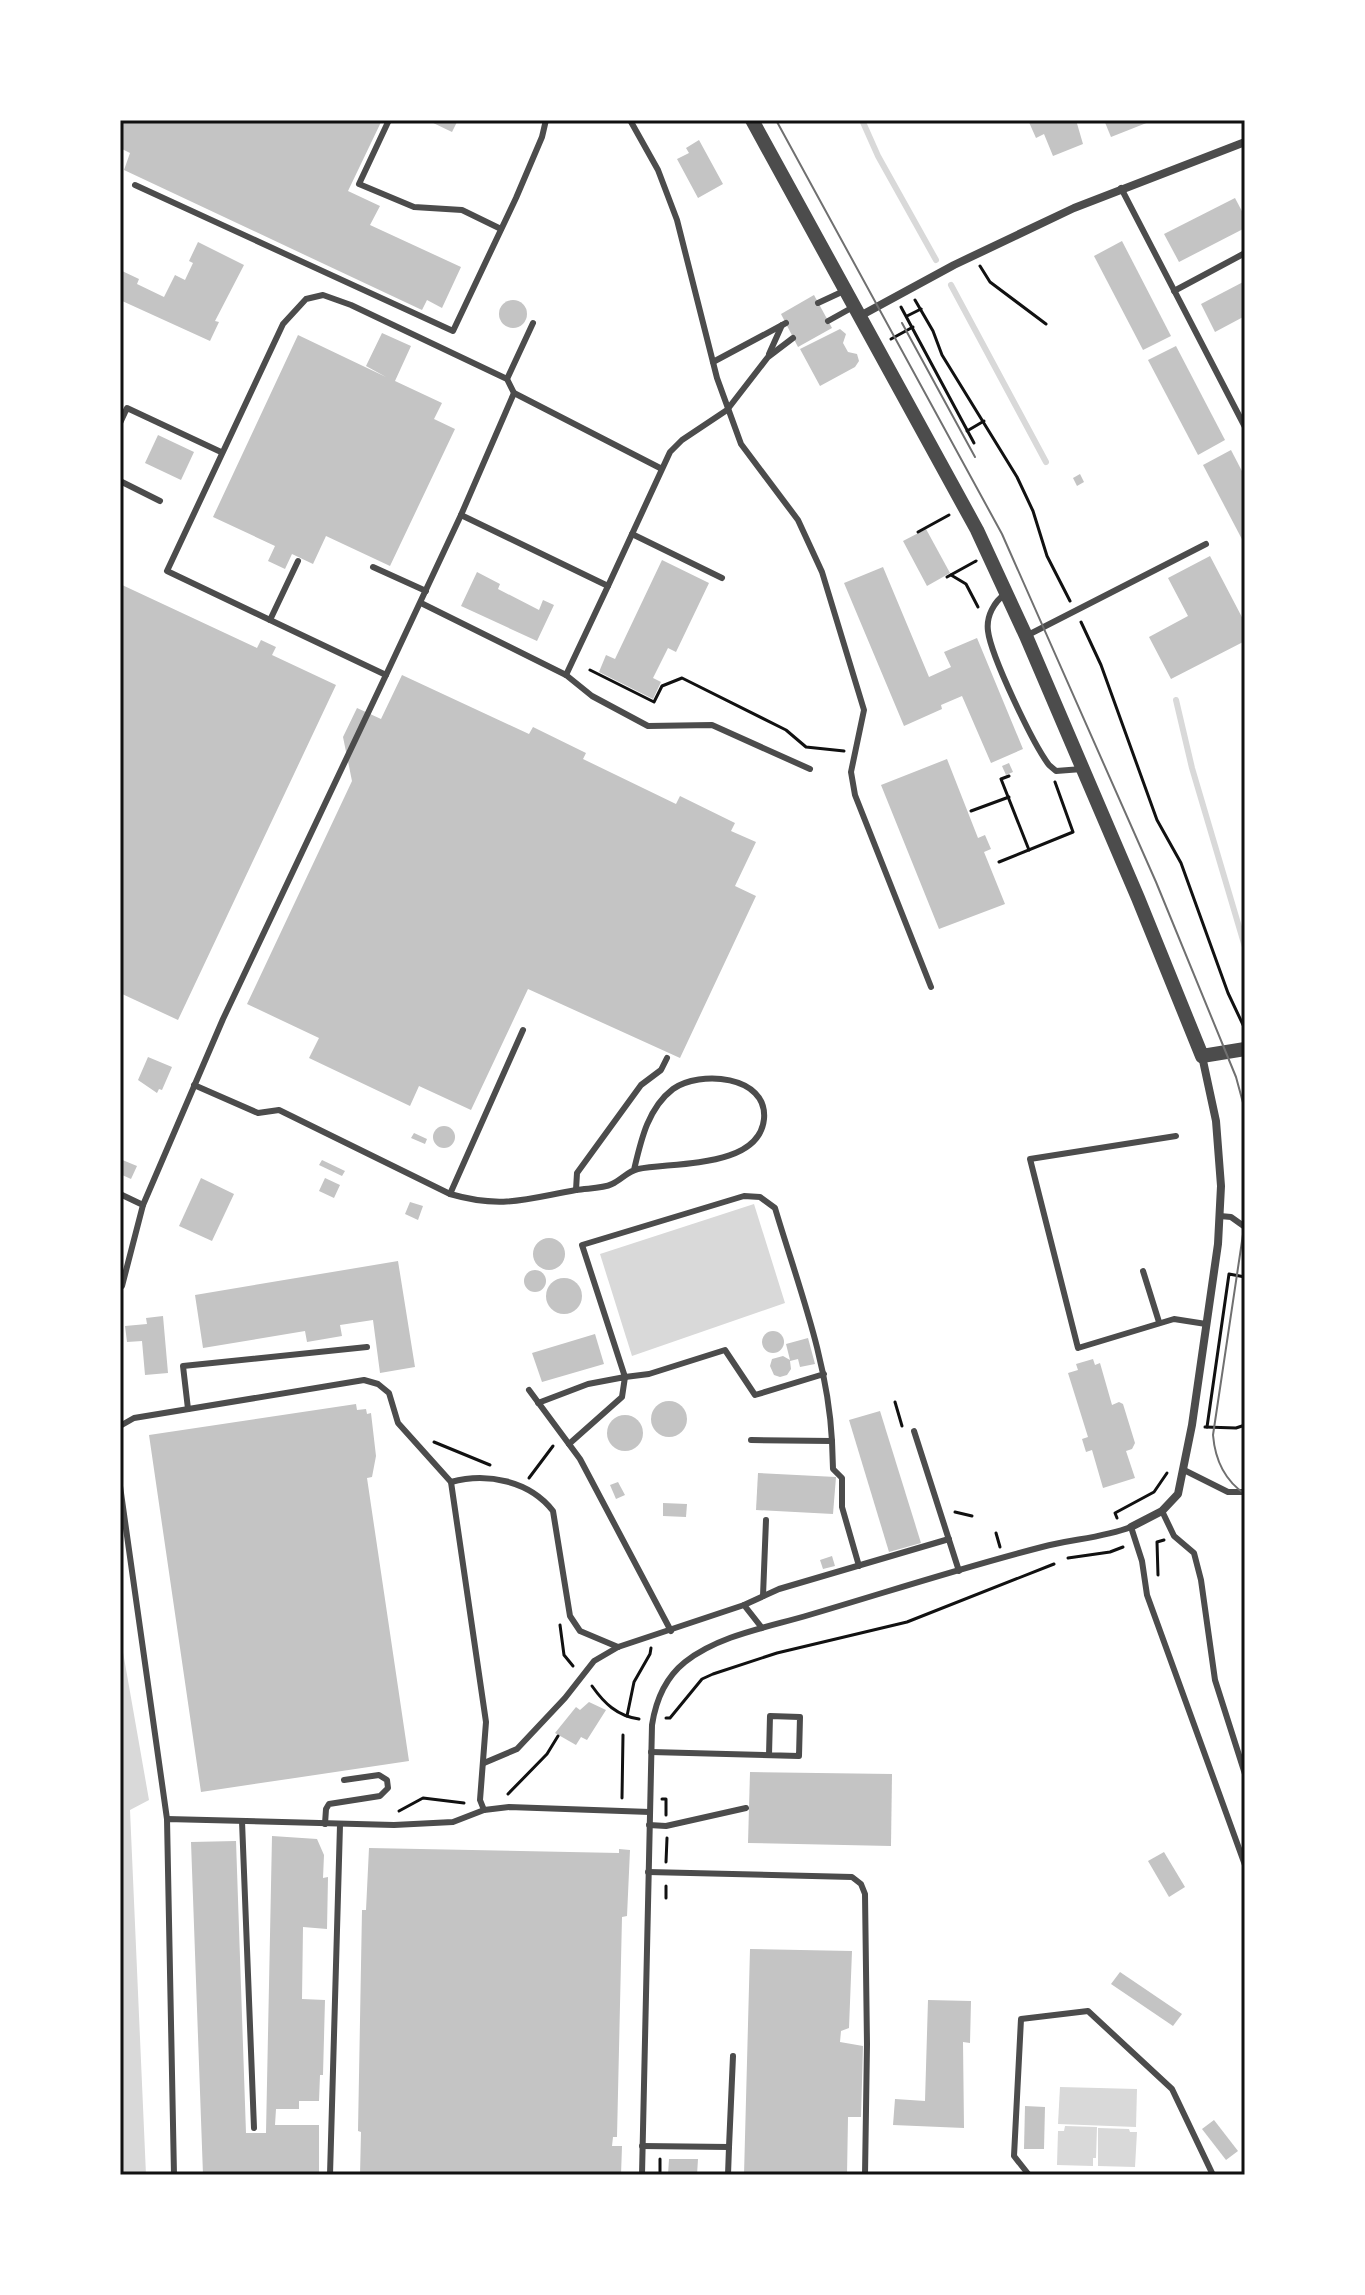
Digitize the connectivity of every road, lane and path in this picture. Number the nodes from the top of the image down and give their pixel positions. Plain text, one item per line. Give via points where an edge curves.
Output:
1 (389, 120) edge
2 (546, 120) edge
3 (630, 120) edge
4 (752, 120) edge
5 (1245, 142) edge
6 (135, 185) dead end
7 (1121, 188) junction
8 (120, 202) edge
9 (120, 208) edge
10 (501, 229) junction
11 (1245, 253) edge
12 (974, 255) junction
13 (909, 289) junction
14 (846, 290) junction
15 (1174, 291) junction
16 (896, 297) junction
17 (818, 303) dead end
18 (921, 309) junction
19 (857, 311) junction
20 (907, 316) junction
21 (828, 321) dead end
22 (533, 323) dead end
23 (1046, 324) dead end
24 (913, 327) junction
25 (793, 338) dead end
26 (891, 339) dead end
27 (768, 357) junction
28 (713, 362) junction
29 (507, 379) junction
30 (514, 393) junction
31 (727, 410) junction
32 (984, 421) junction
33 (120, 423) edge
34 (1245, 427) edge
35 (967, 431) junction
36 (974, 443) dead end
37 (221, 452) junction
38 (662, 469) junction
39 (120, 481) edge
40 (160, 501) dead end
41 (953, 513) dead end
42 (461, 515) junction
43 (918, 532) dead end
44 (632, 534) junction
45 (1206, 544) dead end
46 (978, 560) dead end
47 (298, 561) dead end
48 (373, 567) dead end
49 (722, 578) dead end
50 (608, 586) junction
51 (426, 591) junction
52 (1006, 593) junction
53 (421, 603) junction
54 (1076, 611) junction
55 (990, 618) junction
56 (270, 620) junction
57 (1026, 636) junction
58 (590, 670) dead end
59 (386, 675) junction
60 (566, 675) junction
61 (855, 752) junction
62 (810, 769) dead end
63 (1082, 769) junction
64 (1056, 771) junction
65 (1009, 776) dead end
66 (1009, 797) junction
67 (971, 811) dead end
68 (1029, 850) junction
69 (999, 862) dead end
70 (931, 987) dead end
71 (1245, 1029) edge
72 (523, 1030) dead end
73 (1245, 1049) edge
74 (1202, 1056) junction
75 (667, 1058) dead end
76 (194, 1085) junction
77 (1176, 1136) dead end
78 (634, 1170) junction
79 (576, 1190) junction
80 (120, 1194) edge
81 (450, 1194) junction
82 (143, 1205) junction
83 (1220, 1216) junction
84 (1245, 1227) edge
85 (1143, 1271) dead end
86 (1245, 1277) edge
87 (122, 1286) edge
88 (1159, 1322) junction
89 (1206, 1324) junction
90 (367, 1347) dead end
91 (824, 1374) junction
92 (625, 1377) junction
93 (529, 1390) dead end
94 (538, 1403) junction
95 (188, 1409) junction
96 (1245, 1425) edge
97 (120, 1426) edge
98 (914, 1431) dead end
99 (429, 1440) dead end
100 (751, 1440) dead end
101 (832, 1441) junction
102 (569, 1444) junction
103 (546, 1457) dead end
104 (1170, 1467) dead end
105 (499, 1468) dead end
106 (1184, 1470) junction
107 (524, 1480) dead end
108 (451, 1482) junction
109 (120, 1486) edge
110 (1245, 1492) edge
111 (951, 1511) dead end
112 (1162, 1511) junction
113 (972, 1516) dead end
114 (1117, 1518) dead end
115 (766, 1520) dead end
116 (1131, 1527) junction
117 (996, 1533) dead end
118 (1174, 1536) junction
119 (949, 1539) junction
120 (1123, 1543) dead end
121 (1000, 1547) dead end
122 (1068, 1558) dead end
123 (1054, 1564) dead end
124 (859, 1566) junction
125 (959, 1571) junction
126 (1147, 1595) junction
127 (763, 1596) junction
128 (744, 1605) junction
129 (762, 1628) junction
130 (671, 1631) junction
131 (618, 1647) junction
132 (651, 1648) dead end
133 (587, 1680) dead end
134 (627, 1716) junction
135 (666, 1718) dead end
136 (640, 1719) dead end
137 (623, 1735) dead end
138 (558, 1736) dead end
139 (651, 1752) junction
140 (769, 1755) junction
141 (484, 1763) junction
142 (1245, 1774) edge
143 (344, 1780) dead end
144 (508, 1794) dead end
145 (622, 1798) dead end
146 (662, 1799) dead end
147 (466, 1803) dead end
148 (746, 1808) dead end
149 (484, 1810) junction
150 (395, 1811) dead end
151 (650, 1812) junction
152 (666, 1816) dead end
153 (167, 1819) junction
154 (242, 1821) junction
155 (325, 1824) junction
156 (340, 1825) junction
157 (649, 1825) junction
158 (1245, 1865) edge
159 (648, 1872) junction
160 (733, 2056) dead end
161 (254, 2128) dead end
162 (642, 2146) junction
163 (729, 2147) junction
164 (174, 2175) edge
165 (330, 2175) edge
166 (642, 2175) edge
167 (728, 2175) edge
168 (865, 2175) edge
169 (1029, 2175) edge
170 (1213, 2175) edge

1 - 10 lane via 359,184 414,207 462,210
2 - 10 lane
3 - 28 lane via 658,170 677,220
4 - 14 street
5 - 7 street
6 - 10 lane via 453,331
7 - 12 street
7 - 15 lane
8 - 9 lane
11 - 15 lane
12 - 13 street
12 - 23 path via 990,282
13 - 16 street
13 - 18 path
14 - 17 lane
14 - 19 street
15 - 34 lane
16 - 19 street
16 - 20 path
18 - 20 path
18 - 32 path via 942,355
19 - 21 lane
19 - 52 street
20 - 24 path
22 - 29 lane
24 - 26 path
24 - 35 path
25 - 27 lane
27 - 28 lane via 784,324
27 - 31 lane
28 - 31 lane
29 - 30 lane
29 - 37 lane via 351,305 323,295 306,299 283,324
30 - 38 lane
30 - 42 lane
31 - 38 lane via 682,440
31 - 61 lane via 741,444 798,520 822,572 864,710
32 - 35 path
32 - 54 path via 1029,500 1047,556
33 - 37 lane via 127,408
35 - 36 path
37 - 56 lane via 167,571
38 - 44 lane
39 - 40 lane
41 - 43 path
42 - 50 lane
42 - 51 lane
44 - 49 lane
44 - 50 lane
45 - 54 lane
46 - 55 path via 949,576 966,584 982,614
47 - 56 lane
48 - 51 lane
50 - 60 lane
51 - 53 lane
52 - 55 lane via 996,600
52 - 57 street
53 - 59 lane
53 - 60 lane
54 - 57 lane
54 - 71 path
55 - 64 lane via 995,655 1043,757
56 - 59 lane
57 - 63 street
58 - 61 path via 654,702 662,686 682,678 786,730 806,747
59 - 76 lane
60 - 62 lane via 592,696 648,726 712,725
61 - 70 lane via 855,795
63 - 64 lane
63 - 74 street
64 - 68 path via 1073,832
65 - 66 path via 1001,779
66 - 67 path
66 - 68 path
68 - 69 path
72 - 81 lane
73 - 74 street
74 - 83 street via 1216,1121
75 - 79 lane via 577,1173
76 - 81 lane via 258,1113 279,1110
76 - 82 lane
77 - 88 lane via 1030,1159 1078,1348
78 - 78 lane via 736,1154 753,1144 762,1130 763,1104 755,1091 728,1079 676,1087 653,1112
78 - 79 lane via 611,1185
79 - 81 lane via 507,1203
80 - 82 lane
82 - 87 lane
83 - 84 lane
83 - 89 street
85 - 88 lane
86 - 96 path via 1229,1274 1207,1427
88 - 89 lane
89 - 106 street
90 - 95 lane via 183,1366
91 - 92 lane via 755,1395 725,1350
91 - 92 lane via 775,1208 767,1200 744,1196 582,1245
91 - 101 lane
92 - 94 lane
92 - 102 lane via 622,1397
93 - 94 lane
94 - 102 lane
95 - 97 lane via 134,1418
95 - 108 lane via 364,1380 389,1393 398,1423
98 - 119 lane
99 - 105 path
100 - 101 lane
101 - 124 lane via 833,1469 842,1478 842,1507
102 - 130 lane
103 - 107 path
104 - 114 path via 1154,1492 1115,1513
106 - 110 lane via 1228,1492
106 - 112 street via 1178,1494
108 - 131 lane via 493,1478 544,1499 553,1511 570,1616 580,1631
108 - 141 lane via 486,1722
109 - 153 lane
111 - 113 path
112 - 116 street
112 - 118 lane
115 - 127 lane
116 - 125 lane
116 - 126 lane
117 - 121 path
118 - 126 path via 1157,1542 1159,1588
118 - 142 lane via 1194,1553 1215,1680
119 - 124 lane
119 - 125 lane
120 - 122 path via 1124,1548
123 - 135 path via 907,1622 713,1674
124 - 127 lane
125 - 129 lane
126 - 158 lane
127 - 128 lane
128 - 129 lane
128 - 130 lane
129 - 139 lane via 706,1648 683,1663 662,1687
130 - 131 lane
131 - 141 lane via 589,1665 517,1749
132 - 134 path via 634,1682
133 - 134 path via 604,1702
134 - 136 path
137 - 145 path
138 - 144 path
139 - 140 lane
139 - 151 lane
140 - 140 lane via 799,1756 800,1717 770,1716
141 - 149 lane
143 - 155 lane via 379,1775 388,1788 380,1796 329,1804
146 - 152 path
147 - 150 path via 423,1798
148 - 157 lane
149 - 151 lane
149 - 156 lane via 453,1822
151 - 157 lane
153 - 154 lane
153 - 164 lane
154 - 155 lane
154 - 161 lane
155 - 156 lane
156 - 165 lane
157 - 159 lane
159 - 162 lane
159 - 168 lane via 852,1877 861,1884
160 - 163 lane
162 - 163 lane
162 - 166 lane
163 - 167 lane
169 - 170 lane via 1014,2156 1021,2019 1088,2011 1172,2089

